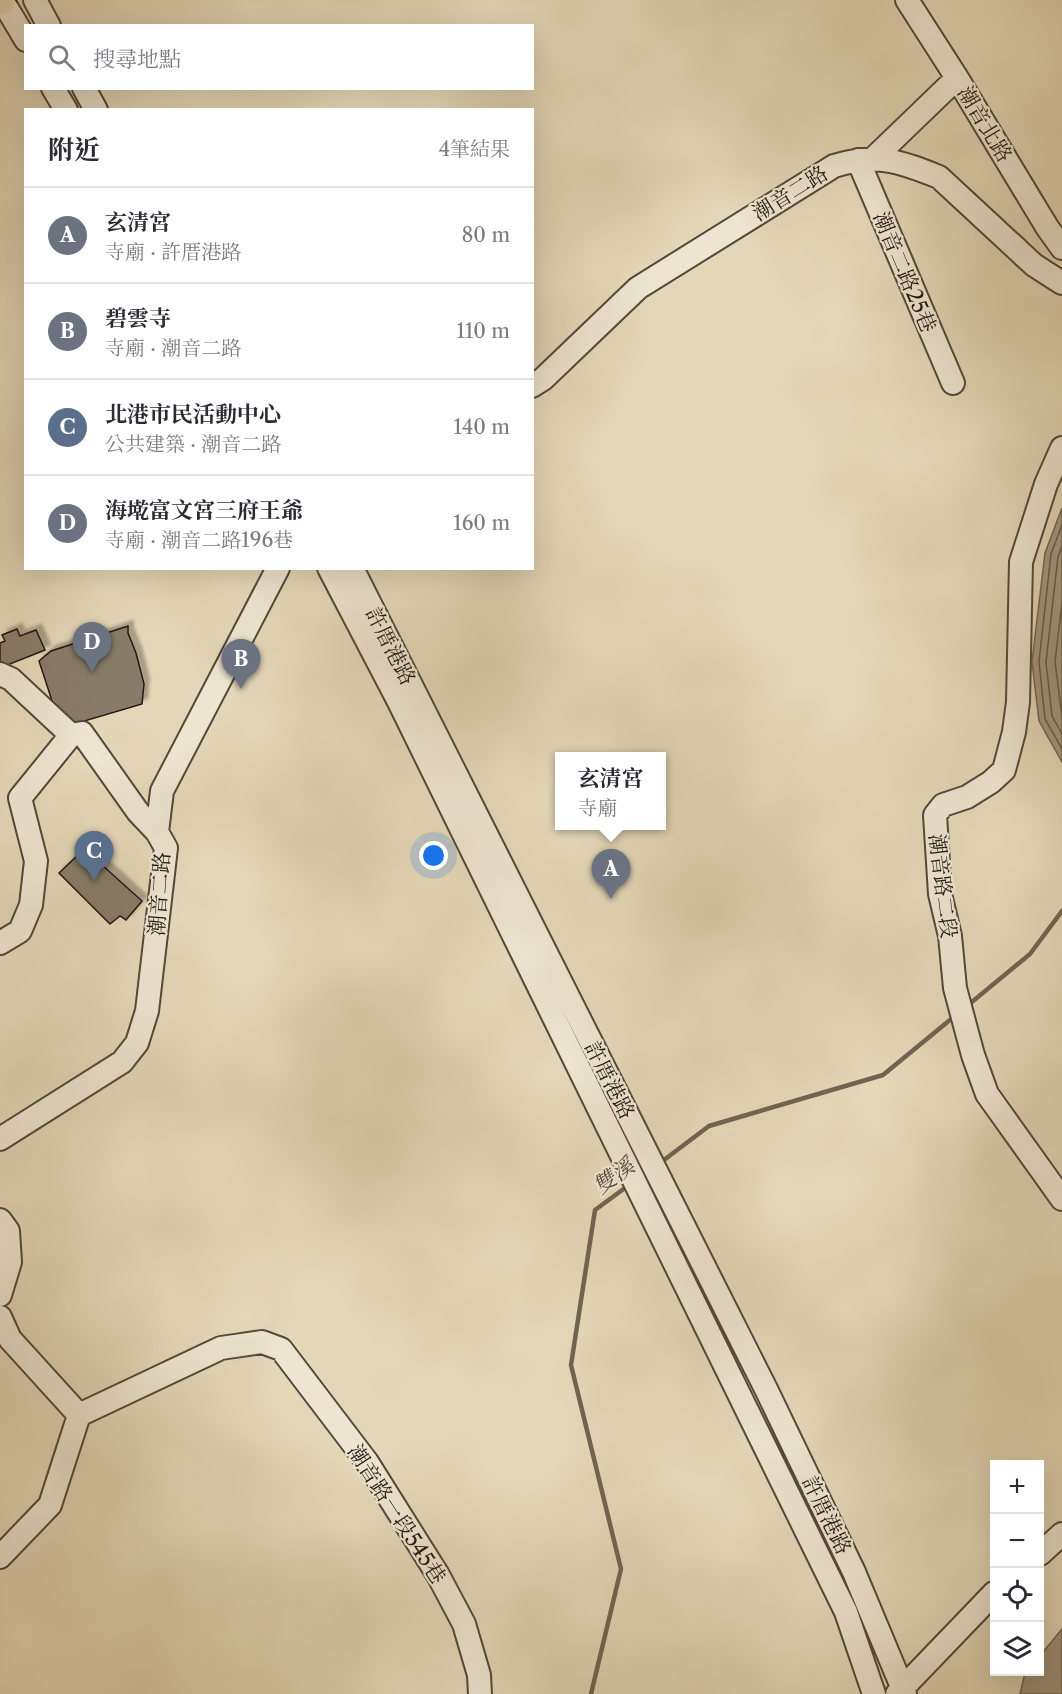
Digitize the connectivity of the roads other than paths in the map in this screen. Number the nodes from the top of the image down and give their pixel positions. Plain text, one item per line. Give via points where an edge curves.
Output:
1 (1, 0) edge
2 (35, 0) edge
3 (907, 0) edge
4 (48, 24) edge
5 (24, 37) edge
6 (957, 78) junction
7 (55, 90) edge
8 (85, 90) edge
9 (65, 108) edge
10 (95, 108) edge
11 (866, 159) junction
12 (1062, 248) edge
13 (1062, 284) edge
14 (953, 383) dead end
15 (534, 386) edge
16 (1062, 448) edge
17 (277, 570) edge
18 (330, 570) edge
19 (353, 570) edge
20 (0, 674) edge
21 (71, 735) junction
22 (157, 832) junction
23 (0, 943) edge
24 (0, 1139) edge
25 (1062, 1199) edge
26 (0, 1220) edge
27 (0, 1295) edge
28 (0, 1317) edge
29 (79, 1415) junction
30 (1062, 1534) edge
31 (1044, 1550) edge
32 (0, 1557) edge
33 (990, 1597) edge
34 (902, 1692) edge
35 (480, 1694) edge
36 (874, 1694) edge

1 - 5 street
2 - 4 street
3 - 6 street, 潮音北路
6 - 11 street
6 - 12 street, 潮音北路
7 - 9 street
8 - 10 street
11 - 13 street, 潮音二路 via 902,163 939,177 1034,265
11 - 14 street, 潮音二路25巷
11 - 15 street, 潮音二路 via 834,166 638,288
16 - 25 street, 潮音路二段 via 1021,562 1018,702 1004,770 967,797 944,805 935,815 940,894 956,988 973,1055 987,1094
17 - 22 street, 潮音二路 via 162,791
18 - 36 street, 許厝港路 via 399,702 846,1612
19 - 34 street, 許厝港路 via 766,1389 854,1572
20 - 21 street via 11,679
21 - 22 street via 82,733 138,812
21 - 23 street via 20,798 36,861 32,905 20,931
22 - 24 street, 潮音二路 via 166,848 147,1011 137,1043 122,1062
26 - 27 street via 8,1231 10,1262
28 - 29 street via 10,1339
29 - 32 street via 50,1505
29 - 35 street, 潮音路一段545巷 via 221,1348 262,1342 281,1349 367,1462 438,1575 464,1624 479,1675
30 - 31 street
33 - 34 street

